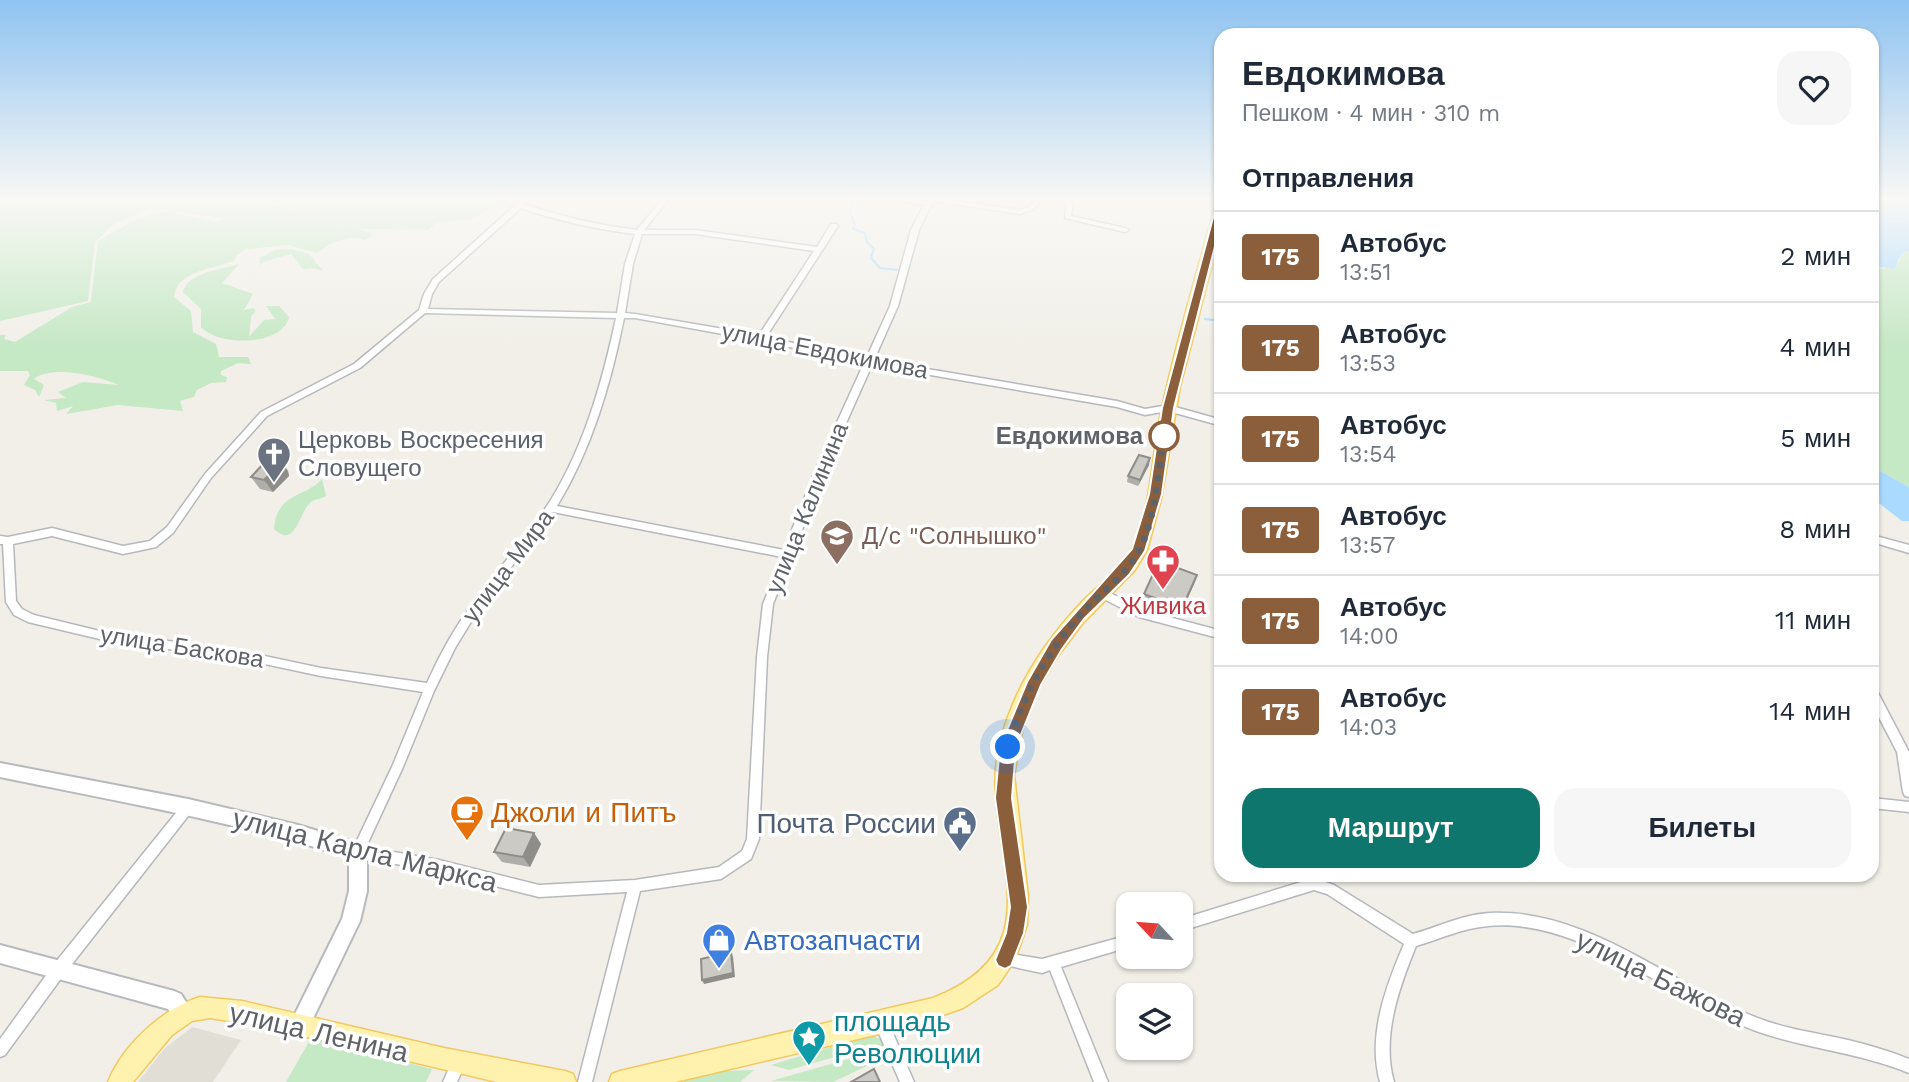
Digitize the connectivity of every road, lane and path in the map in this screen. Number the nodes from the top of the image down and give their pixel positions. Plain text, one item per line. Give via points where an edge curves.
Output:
1 (472, 248) edge
2 (633, 248) edge
3 (813, 248) edge
4 (910, 248) edge
5 (817, 249) joint
6 (1214, 250) edge
7 (423, 311) junction
8 (621, 315) junction
9 (761, 338) junction
10 (870, 362) junction
11 (1168, 408) junction
12 (1214, 421) edge
13 (552, 508) junction
14 (4, 540) edge
15 (1879, 540) edge
16 (1909, 550) edge
17 (786, 554) junction
18 (1102, 593) junction
19 (1214, 633) edge
20 (428, 688) junction
21 (1879, 704) edge
22 (0, 769) edge
23 (1908, 772) edge
24 (1909, 792) edge
25 (1879, 804) edge
26 (188, 807) junction
27 (1909, 807) edge
28 (358, 851) junction
29 (732, 869) joint
30 (635, 886) junction
31 (1194, 921) edge
32 (1412, 941) junction
33 (1116, 945) edge
34 (0, 954) edge
35 (1005, 960) junction
36 (1054, 965) junction
37 (60, 968) junction
38 (183, 1013) junction
39 (881, 1022) junction
40 (300, 1024) junction
41 (0, 1050) edge
42 (1909, 1066) edge
43 (454, 1073) edge
44 (119, 1082) edge
45 (565, 1082) edge
46 (585, 1082) edge
47 (620, 1082) edge
48 (907, 1082) edge
49 (1101, 1082) edge
50 (1387, 1082) edge

1 - 7 street via 436,281
2 - 8 street, улица Мира
3 - 5 street
4 - 10 street, улица Калинина via 894,306
5 - 9 street
6 - 11 main road
7 - 8 street, улица Евдокимова
7 - 14 street via 348,372 264,414 208,475 170,530 153,544 132,550 52,532
8 - 9 street, улица Евдокимова
8 - 13 street, улица Мира via 588,430
9 - 10 street, улица Евдокимова
10 - 11 street, улица Евдокимова via 1145,412
10 - 17 street, улица Калинина
11 - 12 street, улица Евдокимова
11 - 18 main road via 1155,494 1139,551
13 - 17 street
13 - 20 street, улица Мира via 472,610
14 - 20 street, улица Баскова via 11,602 32,619 108,637
15 - 16 street
17 - 29 street, улица Калинина via 766,614 753,839 747,855
18 - 19 street via 1143,614
18 - 35 main road via 1079,615 1047,659 1008,747 1004,798 1019,907
20 - 28 street, улица Мира via 404,753
21 - 23 street via 1896,734
22 - 26 street, улица Карла Маркса
23 - 24 street
25 - 27 street
26 - 28 street, улица Карла Маркса
26 - 37 street
28 - 30 street, улица Карла Маркса via 439,866 524,890
28 - 40 street via 358,891 351,921
29 - 30 street, улица Карла Маркса
30 - 46 street
31 - 32 street via 1308,885 1330,889
32 - 42 street, улица Бажова via 1488,919 1548,926 1755,1024 1867,1049
32 - 50 street via 1382,1040
33 - 36 street
34 - 37 street
35 - 36 street
35 - 39 main road via 989,979 959,998
36 - 49 street
37 - 38 street via 174,1001
37 - 41 street
38 - 40 main road, улица Ленина via 202,1007
38 - 44 main road
39 - 47 main road
39 - 48 street
40 - 43 main road, улица Ленина
43 - 45 main road, улица Ленина

